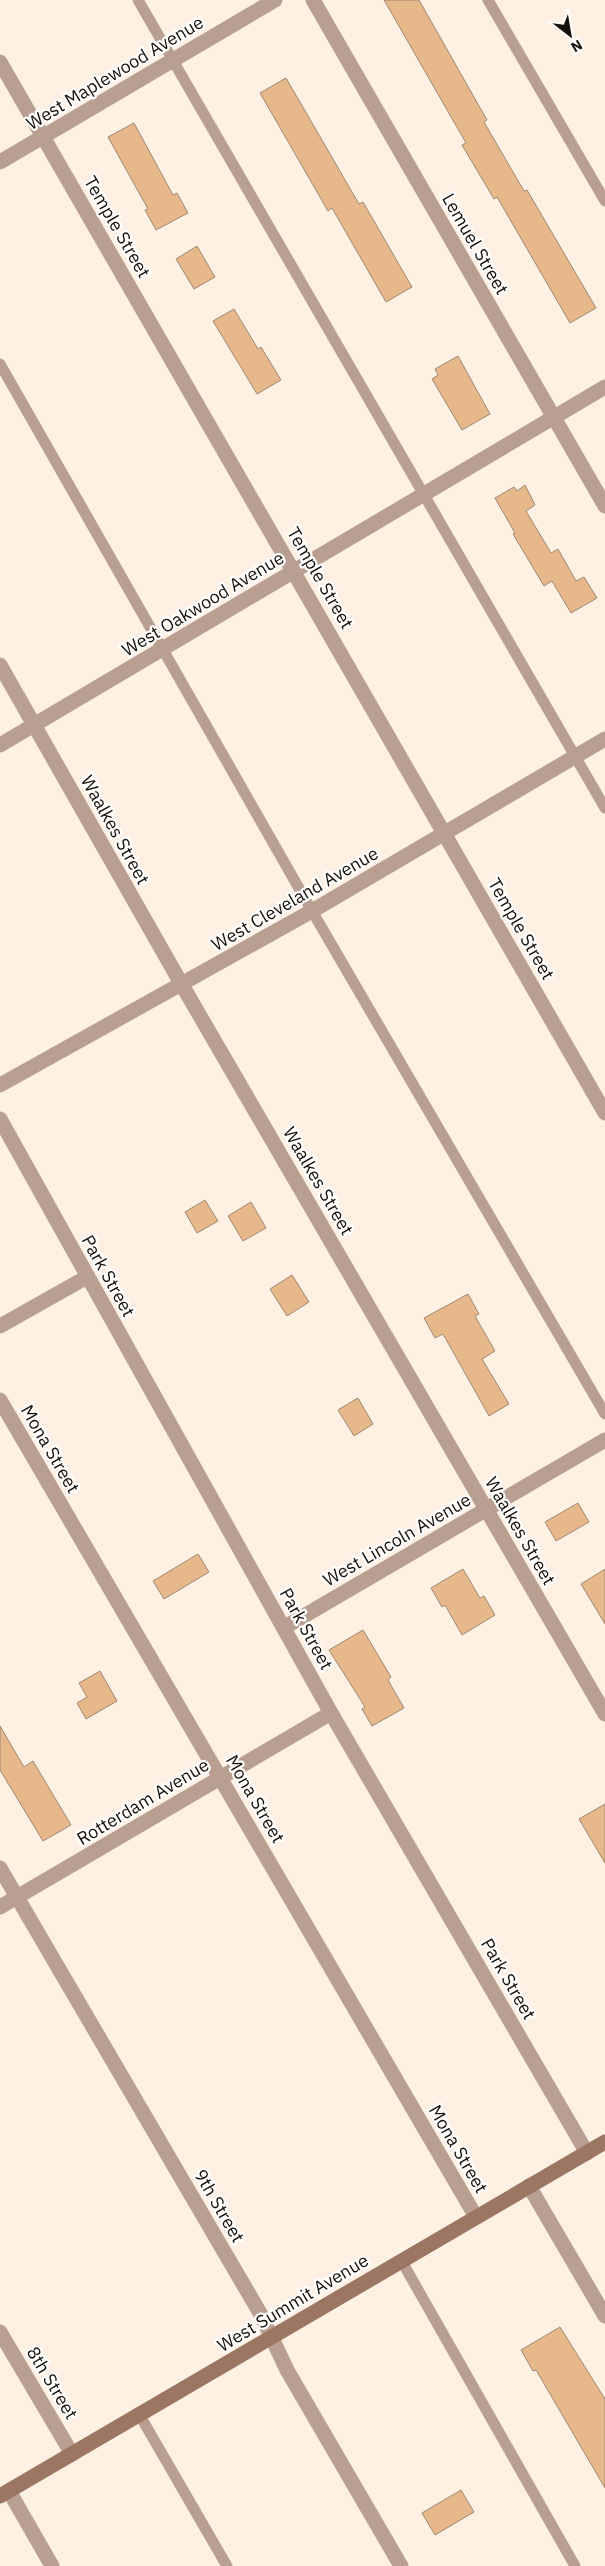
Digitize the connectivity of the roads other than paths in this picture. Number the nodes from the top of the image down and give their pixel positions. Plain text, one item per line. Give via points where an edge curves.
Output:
1 (138, 0) edge
2 (275, 0) edge
3 (313, 0) edge
4 (488, 0) edge
5 (173, 60) junction
6 (0, 62) edge
7 (43, 137) junction
8 (0, 162) edge
9 (605, 201) edge
10 (0, 364) edge
11 (605, 387) edge
12 (554, 418) junction
13 (423, 494) junction
14 (605, 506) edge
15 (294, 571) junction
16 (163, 649) junction
17 (0, 665) edge
18 (35, 725) junction
19 (605, 739) edge
20 (0, 745) edge
21 (575, 756) junction
22 (605, 808) edge
23 (445, 833) junction
24 (312, 911) junction
25 (182, 985) junction
26 (0, 1085) edge
27 (605, 1113) edge
28 (0, 1119) edge
29 (87, 1277) junction
30 (0, 1326) edge
31 (0, 1400) edge
32 (605, 1414) edge
33 (605, 1440) edge
34 (486, 1510) junction
35 (285, 1627) junction
36 (331, 1713) junction
37 (605, 1714) edge
38 (221, 1777) junction
39 (0, 1868) edge
40 (17, 1897) junction
41 (0, 1908) edge
42 (605, 2142) edge
43 (587, 2153) junction
44 (529, 2186) junction
45 (476, 2217) junction
46 (402, 2260) junction
47 (605, 2316) edge
48 (0, 2332) edge
49 (271, 2338) junction
50 (139, 2414) junction
51 (72, 2454) junction
52 (4, 2494) edge
53 (52, 2566) edge
54 (227, 2566) edge
55 (401, 2566) edge
56 (575, 2566) edge

1 - 5 lane
2 - 5 street, West Maplewood Avenue
3 - 12 street, Lemuel Street
4 - 9 lane
5 - 7 street, West Maplewood Avenue
5 - 13 lane
6 - 7 street, Temple Street
7 - 8 street, West Maplewood Avenue
7 - 15 street, Temple Street
10 - 16 lane
11 - 12 street, West Oakwood Avenue
12 - 13 street, West Oakwood Avenue
12 - 14 street, Lemuel Street
13 - 15 street, West Oakwood Avenue
13 - 21 lane
15 - 16 street, West Oakwood Avenue
15 - 23 street, Temple Street
16 - 18 street, West Oakwood Avenue
16 - 24 lane
17 - 18 street, Waalkes Street
18 - 20 street, West Oakwood Avenue
18 - 25 street, Waalkes Street
19 - 21 street, West Cleveland Avenue
21 - 22 lane
21 - 23 street, West Cleveland Avenue
23 - 24 street, West Cleveland Avenue
23 - 27 street, Temple Street
24 - 25 street, West Cleveland Avenue
24 - 32 lane
25 - 26 street, West Cleveland Avenue
25 - 34 street, Waalkes Street
28 - 29 street, Park Street
29 - 30 street
29 - 35 street, Park Street
31 - 38 street, Mona Street
33 - 34 street, West Lincoln Avenue
34 - 35 street, West Lincoln Avenue
34 - 37 street, Waalkes Street
35 - 36 street, Park Street
36 - 38 street, Rotterdam Avenue
36 - 43 street, Park Street
38 - 40 street, Rotterdam Avenue
38 - 45 street, Mona Street
39 - 40 street, 9th Street
40 - 41 street, Rotterdam Avenue
40 - 49 street, 9th Street via 255,2305
42 - 43 street, West Summit Avenue
43 - 44 street, West Summit Avenue
44 - 45 street, West Summit Avenue
44 - 47 street
45 - 46 street, West Summit Avenue
46 - 49 street, West Summit Avenue
46 - 56 lane
48 - 51 street, 8th Street
49 - 50 street, West Summit Avenue
49 - 55 street, 9th Street
50 - 51 street, West Summit Avenue
50 - 54 lane
51 - 52 street, West Summit Avenue
52 - 53 street

